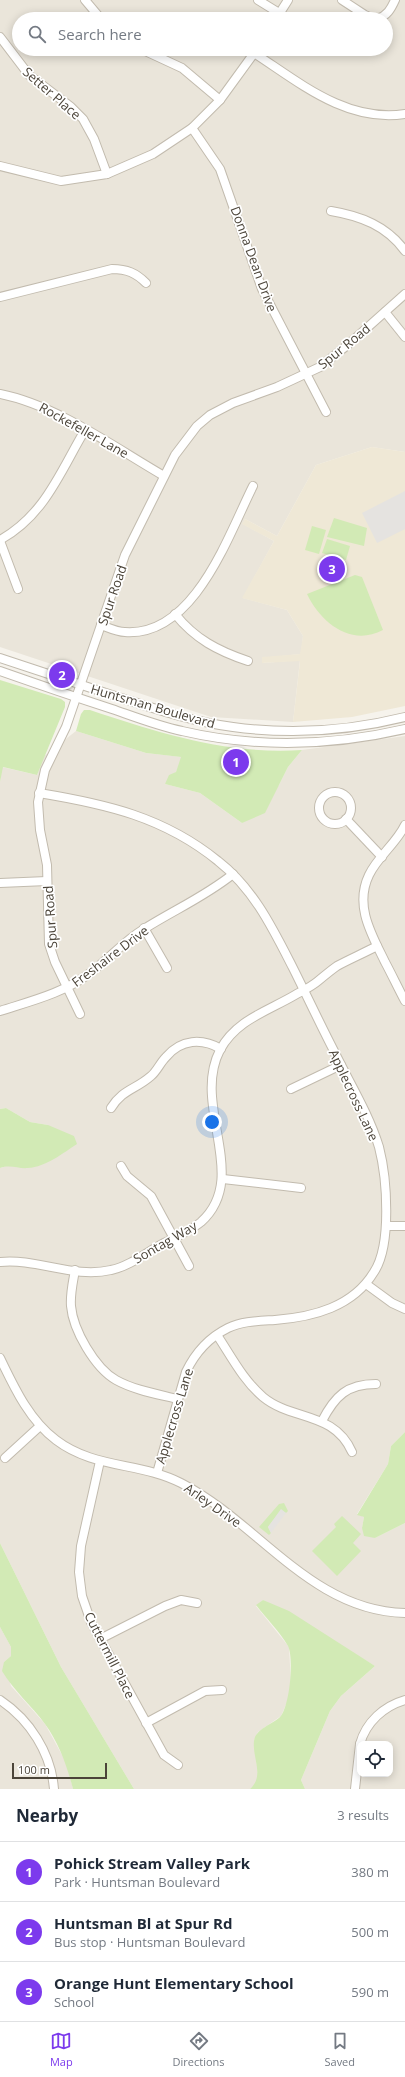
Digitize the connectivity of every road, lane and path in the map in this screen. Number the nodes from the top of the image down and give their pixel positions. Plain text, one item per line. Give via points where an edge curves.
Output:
1 (85, 0) edge
2 (258, 0) edge
3 (288, 0) edge
4 (342, 0) edge
5 (396, 0) edge
6 (95, 12) edge
7 (272, 12) edge
8 (280, 12) edge
9 (360, 12) edge
10 (389, 12) edge
11 (0, 38) edge
12 (12, 53) edge
13 (14, 56) edge
14 (156, 56) edge
15 (251, 56) edge
16 (262, 56) edge
17 (220, 100) junction
18 (405, 114) edge
19 (192, 128) junction
20 (0, 166) edge
21 (107, 174) junction
22 (331, 211) dead end
23 (405, 251) edge
24 (146, 283) dead end
25 (405, 294) edge
26 (0, 297) edge
27 (385, 312) junction
28 (405, 337) edge
29 (306, 374) junction
30 (0, 394) edge
31 (326, 412) dead end
32 (85, 430) junction
33 (164, 476) junction
34 (253, 486) dead end
35 (0, 541) edge
36 (18, 588) dead end
37 (176, 614) junction
38 (101, 625) junction
39 (0, 658) edge
40 (248, 661) dead end
41 (0, 671) edge
42 (81, 685) junction
43 (77, 697) junction
44 (405, 717) edge
45 (405, 729) edge
46 (40, 793) junction
47 (346, 819) dead end
48 (405, 825) edge
49 (382, 857) junction
50 (233, 874) junction
51 (47, 881) junction
52 (0, 884) edge
53 (144, 928) junction
54 (378, 946) junction
55 (167, 968) dead end
56 (67, 987) junction
57 (304, 990) junction
58 (405, 1001) edge
59 (0, 1011) edge
60 (80, 1014) dead end
61 (221, 1049) junction
62 (341, 1065) junction
63 (291, 1089) dead end
64 (110, 1108) dead end
65 (121, 1166) dead end
66 (223, 1179) junction
67 (301, 1188) dead end
68 (387, 1226) junction
69 (405, 1226) edge
70 (174, 1238) junction
71 (0, 1262) edge
72 (189, 1266) dead end
73 (75, 1270) junction
74 (366, 1284) junction
75 (405, 1309) edge
76 (217, 1335) junction
77 (0, 1358) edge
78 (2, 1367) edge
79 (376, 1384) dead end
80 (177, 1399) junction
81 (322, 1421) junction
82 (40, 1426) junction
83 (352, 1452) dead end
84 (5, 1458) dead end
85 (100, 1461) junction
86 (157, 1473) junction
87 (197, 1602) dead end
88 (405, 1613) edge
89 (100, 1640) junction
90 (222, 1690) dead end
91 (0, 1700) edge
92 (405, 1700) edge
93 (146, 1723) junction
94 (361, 1741) edge
95 (178, 1765) dead end
96 (357, 1771) edge
97 (54, 1789) edge
98 (355, 1789) edge

1 - 6 street
2 - 7 street
3 - 8 street
4 - 9 street
5 - 10 street
11 - 12 street, Setter Place
13 - 21 street, Setter Place via 29,75 83,119 94,139
14 - 17 street via 182,68
15 - 17 street
16 - 18 street via 324,98 343,107 379,115
17 - 19 street
19 - 21 street via 153,154
19 - 29 street, Donna Dean Drive via 220,169 262,289
20 - 21 street via 61,181
22 - 23 street via 370,221 388,233
24 - 26 street via 131,271 112,269
25 - 27 street, Spur Road
27 - 28 street
27 - 29 street, Spur Road via 335,356
29 - 31 street, Donna Dean Drive
29 - 33 street, Spur Road via 277,388 233,403 210,415 185,439
30 - 32 street, Rockefeller Lane via 36,404
32 - 33 street, Rockefeller Lane
32 - 35 street via 38,510 20,528
33 - 38 street, Spur Road via 125,555
34 - 37 street via 209,575
35 - 36 street
37 - 38 street via 153,628 139,632 117,631
37 - 40 street via 184,626 203,642 226,654
38 - 42 street, Spur Road
39 - 42 street, Huntsman Boulevard
41 - 43 street, Huntsman Boulevard
42 - 43 street, Spur Road
42 - 44 street, Huntsman Boulevard via 176,715 249,729 290,732 336,729
43 - 45 street, Huntsman Boulevard via 181,731 229,740 316,743 355,739
43 - 46 street, Spur Road via 45,770
46 - 50 street, Applecross Lane via 103,804 153,821 202,848
46 - 51 street, Spur Road via 38,815 46,858
47 - 49 street
48 - 49 street
49 - 54 street via 367,881 363,902 366,920
50 - 53 street, Freshaire Drive via 219,886
50 - 57 street, Applecross Lane via 265,914
51 - 52 street
51 - 56 street, Spur Road via 49,944
53 - 55 street
53 - 56 street, Freshaire Drive via 125,941 90,973
54 - 57 street, Sontag Way via 337,966
54 - 58 street
56 - 59 street, Freshaire Drive
56 - 60 street, Spur Road
57 - 61 street, Sontag Way via 246,1021
57 - 62 street, Applecross Lane
61 - 64 street via 204,1041 179,1046 167,1055 150,1077 119,1096
61 - 66 street, Sontag Way via 214,1068 211,1090
62 - 63 street
62 - 68 street, Applecross Lane via 379,1148
65 - 70 street via 127,1176 151,1196
66 - 67 street
66 - 70 street, Sontag Way via 208,1214 193,1228
68 - 69 street
68 - 74 street, Applecross Lane via 382,1255 375,1272
70 - 72 street
70 - 73 street, Sontag Way via 115,1269 93,1272
71 - 73 street, Sontag Way via 28,1262
73 - 80 street via 71,1297 73,1316 98,1365 122,1383
74 - 75 street
74 - 76 street, Applecross Lane via 346,1300 318,1313 243,1323
76 - 80 street, Applecross Lane via 192,1359
76 - 81 street via 244,1376 264,1398 278,1406
77 - 78 street, Arley Drive
78 - 82 street, Arley Drive
79 - 81 street via 358,1385 344,1392 332,1403
80 - 86 street, Applecross Lane
81 - 83 street via 343,1436
82 - 84 street
82 - 85 street, Arley Drive via 66,1447
85 - 86 street, Arley Drive
85 - 89 street, Cuttermill Place via 84,1530 79,1567 86,1609
86 - 88 street, Arley Drive via 180,1482 209,1500 328,1591 366,1606
87 - 89 street via 181,1600 165,1606
89 - 93 street, Cuttermill Place
90 - 93 street via 202,1692
91 - 97 street via 24,1721 38,1740 48,1762
92 - 94 street via 378,1715 368,1726
93 - 95 street, Cuttermill Place via 164,1755
96 - 98 street

